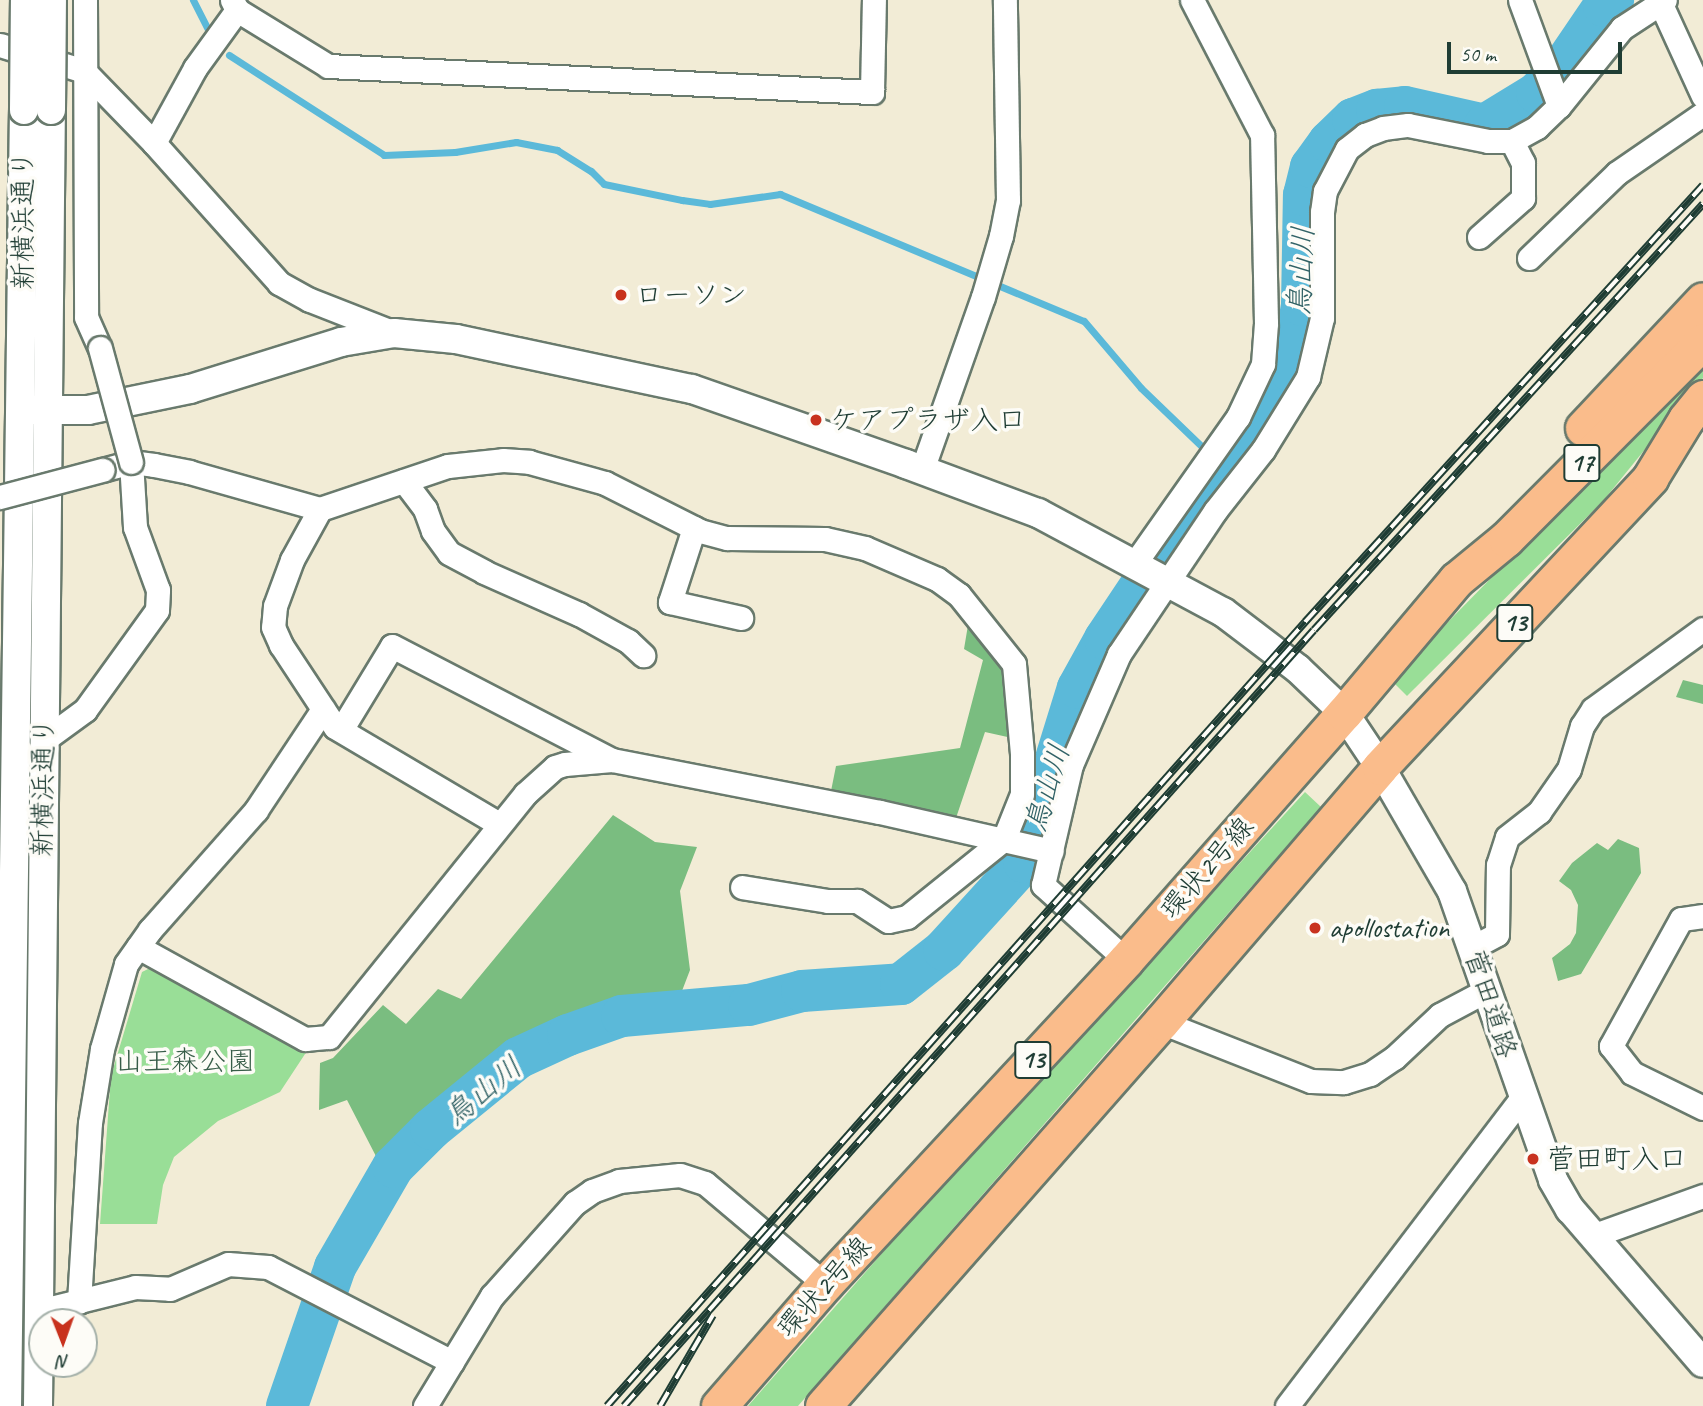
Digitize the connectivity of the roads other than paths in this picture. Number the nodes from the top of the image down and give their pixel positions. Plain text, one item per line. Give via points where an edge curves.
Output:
1 (25, 0) edge
2 (52, 0) edge
3 (85, 0) edge
4 (874, 0) edge
5 (1005, 0) edge
6 (1192, 0) edge
7 (1520, 0) edge
8 (1662, 1) edge
9 (234, 5) edge
10 (0, 45) edge
11 (85, 71) junction
12 (1552, 86) junction
13 (1703, 96) edge
14 (38, 110) junction
15 (1703, 114) edge
16 (1511, 141) junction
17 (154, 143) junction
18 (1479, 237) dead end
19 (1529, 258) dead end
20 (1703, 300) edge
21 (394, 333) junction
22 (1703, 341) edge
23 (1703, 398) edge
24 (36, 411) junction
25 (1703, 438) edge
26 (131, 462) junction
27 (922, 470) junction
28 (1650, 478) junction
29 (404, 481) junction
30 (0, 497) edge
31 (320, 509) junction
32 (694, 528) junction
33 (1138, 564) junction
34 (1167, 580) junction
35 (1456, 580) junction
36 (741, 618) dead end
37 (1703, 629) edge
38 (643, 655) dead end
39 (323, 709) junction
40 (1344, 713) junction
41 (341, 730) junction
42 (44, 740) junction
43 (612, 760) junction
44 (1380, 766) junction
45 (499, 824) junction
46 (1004, 839) junction
47 (6, 844) edge
48 (1052, 850) junction
49 (742, 887) dead end
50 (1703, 916) edge
51 (138, 947) junction
52 (1473, 947) junction
53 (1126, 960) junction
54 (1487, 990) junction
55 (1161, 1022) junction
56 (1521, 1097) junction
57 (1703, 1108) edge
58 (1703, 1196) edge
59 (1595, 1235) junction
60 (825, 1284) junction
61 (79, 1301) junction
62 (39, 1308) edge
63 (51, 1308) edge
64 (452, 1362) junction
65 (1703, 1363) edge
66 (38, 1378) edge
67 (7, 1406) edge
68 (38, 1406) edge
69 (425, 1406) edge
70 (719, 1406) edge
71 (823, 1406) edge
72 (1287, 1406) edge

1 - 14 street, 新横浜通り, bridge
2 - 14 street, 新横浜通り, bridge
3 - 11 street
4 - 9 street via 872,92 328,66
5 - 27 street via 1008,200 992,271
6 - 33 street via 1262,135 1263,364 1249,397
7 - 12 street
8 - 12 street
8 - 13 street
9 - 17 street
10 - 11 street
11 - 17 street
11 - 26 street, bridge via 86,317 100,348
12 - 16 street via 1537,127
14 - 24 street, 新横浜通り
15 - 19 street via 1617,173
16 - 18 street via 1523,163 1523,198
16 - 34 street via 1488,141 1408,125 1365,135 1347,149 1325,191 1322,318 1308,377 1263,450
17 - 21 street via 279,283
20 - 35 main road, 13 via 1484,534
21 - 24 street, 菅田道路 via 341,342 190,389 88,410
21 - 27 street, 菅田道路 via 456,339 692,389
22 - 35 main road, 環状2号線 / 17 via 1506,539
23 - 28 main road
24 - 42 street, 新横浜通り
24 - 47 street, 新横浜通り
25 - 28 main road, 13
26 - 30 street, bridge
26 - 31 street via 189,472
26 - 42 street via 135,527 158,590 157,610 85,710
27 - 33 street, 菅田道路 via 1038,513
28 - 44 main road, 13
29 - 31 street
29 - 32 street via 448,466 529,462 604,483
29 - 38 street via 449,553 579,614 628,641
31 - 39 street via 292,560 275,606 273,627
32 - 36 street via 670,602
32 - 46 street via 727,538 825,539 865,548 937,579 958,595 1014,664 1021,794
33 - 34 street, 菅田道路
34 - 40 street, 菅田道路 via 1223,612 1298,669
34 - 48 street via 1119,654 1071,765
35 - 40 main road, 環状2号線 / 13
37 - 52 street via 1593,709 1582,726 1569,769 1539,812 1507,837 1498,865 1497,934
39 - 41 street
39 - 51 street via 256,810
40 - 44 street, 菅田道路
40 - 53 main road, 環状2号線 / 13
41 - 43 street via 391,646
41 - 45 street
42 - 62 street, 新横浜通り
43 - 45 street via 555,767
43 - 46 street
44 - 52 street, 菅田道路 via 1452,891
44 - 55 main road, 13
45 - 51 street via 329,1037 305,1039
46 - 48 street
46 - 49 street via 907,917 888,921 857,901 828,901
47 - 67 street, 新横浜通り
48 - 53 street via 1043,885
50 - 57 street via 1681,919 1611,1046 1632,1073
51 - 61 street via 126,964 102,1049 90,1123
52 - 54 street, 菅田道路
53 - 60 main road, 環状2号線 / 13
54 - 55 street via 1440,1015 1370,1074 1344,1082 1311,1082
54 - 56 street, 菅田道路
55 - 71 main road, 13
56 - 59 street, 菅田道路 via 1553,1180 1570,1209
56 - 72 street
58 - 59 street
59 - 65 street, 菅田道路
60 - 64 street via 705,1183 680,1175 619,1181 575,1203 492,1296
60 - 70 main road, 環状2号線 / 13
61 - 63 street
61 - 64 street via 135,1287 170,1289 229,1264 268,1267
64 - 69 street
66 - 68 street, 新横浜通り

